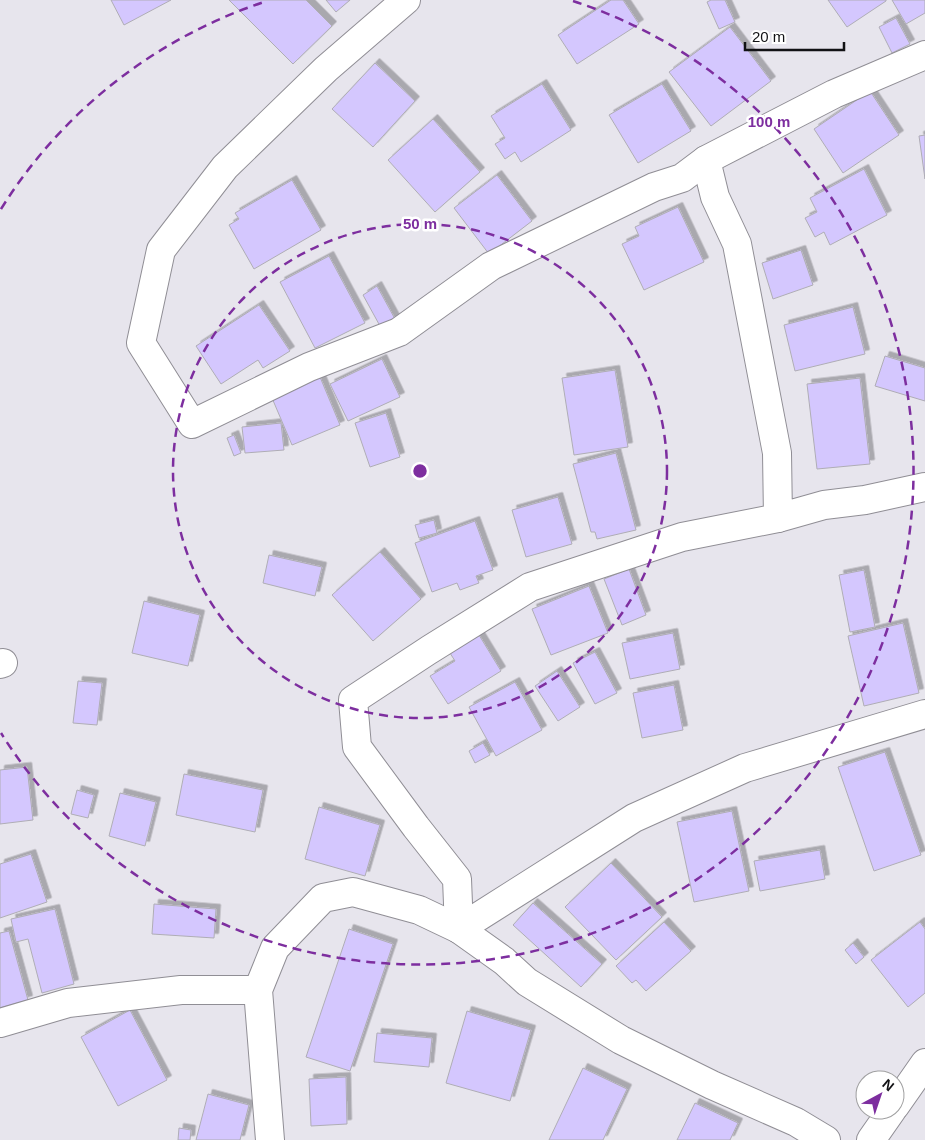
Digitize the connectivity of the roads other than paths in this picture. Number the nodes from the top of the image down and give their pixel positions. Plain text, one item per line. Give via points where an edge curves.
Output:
1 (406, 0) edge
2 (925, 55) edge
3 (706, 160) junction
4 (925, 487) edge
5 (778, 518) junction
6 (925, 714) edge
7 (459, 929) junction
8 (258, 990) junction
9 (0, 1023) edge
10 (925, 1063) edge
11 (905, 1092) edge
12 (885, 1120) edge
13 (270, 1140) edge
14 (826, 1140) edge
15 (871, 1140) edge

1 - 3 street via 326,70 225,167 161,250 141,343 192,424 309,367 400,332 491,266 654,187 682,178
2 - 3 street via 834,94
3 - 5 street via 714,197 737,244 777,452
4 - 5 street via 865,500 824,504
5 - 7 street via 682,537 530,587 353,700 357,747 457,879
6 - 7 street via 745,768 634,818
7 - 8 street via 419,910 353,892 323,898 275,948
7 - 14 street via 528,982 621,1040 796,1122
8 - 9 street via 181,990 68,1003
8 - 13 street
10 - 11 street
12 - 15 street

